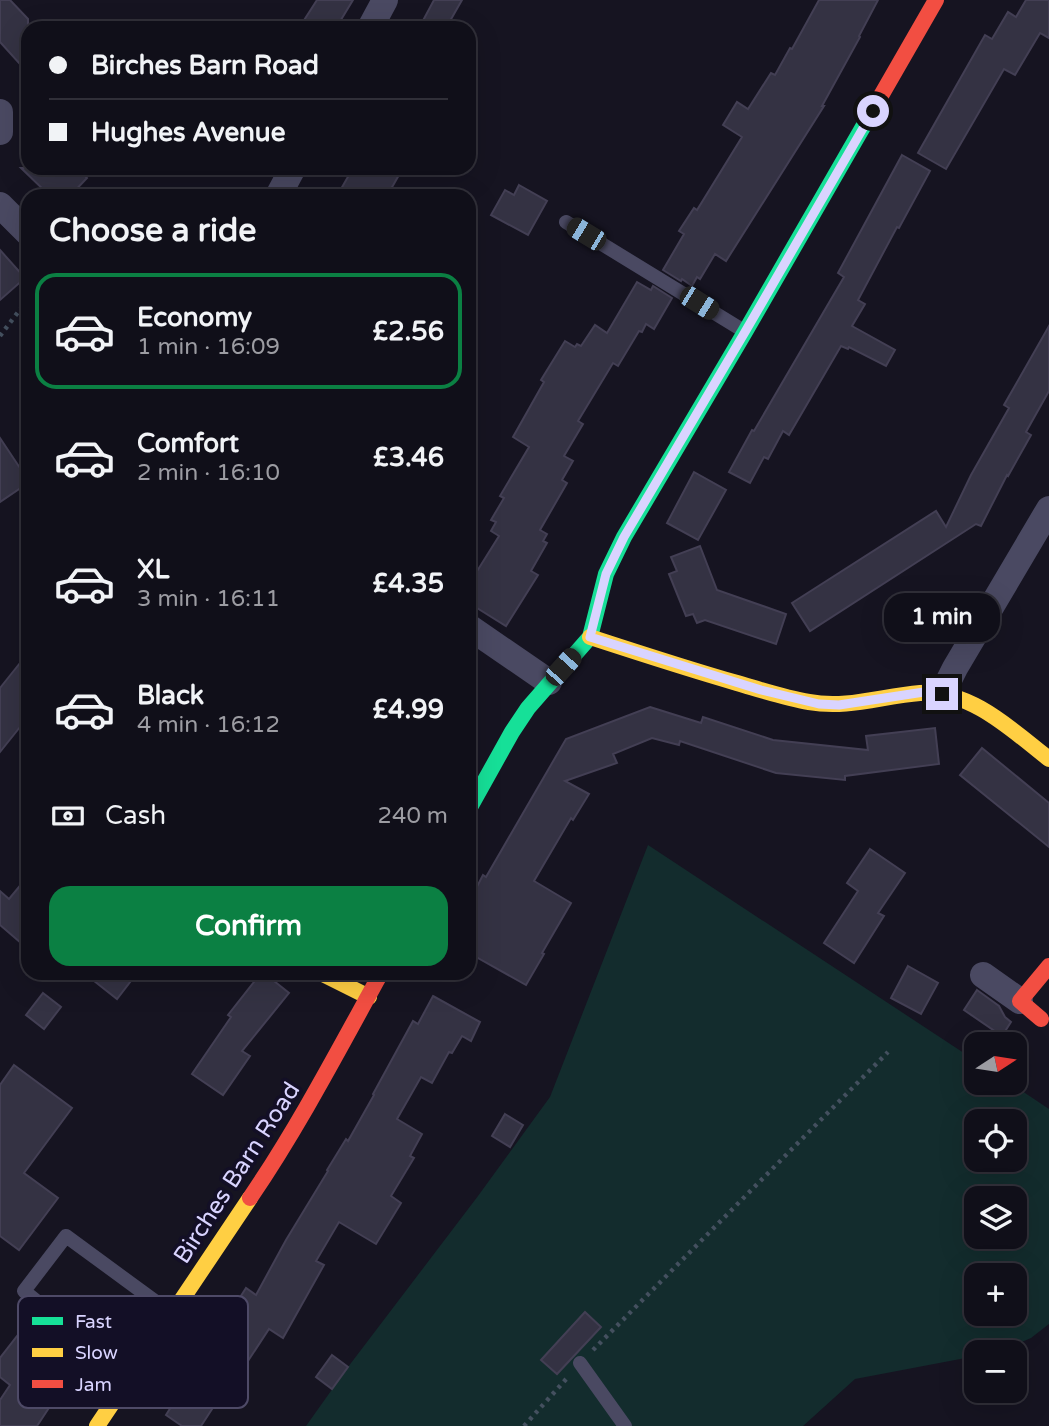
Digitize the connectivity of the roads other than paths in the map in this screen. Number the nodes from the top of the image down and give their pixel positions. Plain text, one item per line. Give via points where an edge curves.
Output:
1 (385, 0) edge
2 (936, 0) edge
3 (374, 21) edge
4 (0, 112) edge
5 (0, 132) edge
6 (0, 205) edge
7 (566, 222) dead end
8 (21, 226) edge
9 (745, 332) junction
10 (1049, 509) edge
11 (476, 632) edge
12 (590, 637) junction
13 (549, 682) junction
14 (942, 694) junction
15 (1049, 759) edge
16 (476, 796) edge
17 (1049, 966) edge
18 (983, 975) dead end
19 (335, 980) edge
20 (378, 980) edge
21 (369, 997) junction
22 (1020, 1001) junction
23 (1041, 1018) dead end
24 (30, 1296) edge
25 (147, 1296) edge
26 (184, 1296) edge
27 (580, 1363) road end
28 (109, 1408) edge
29 (97, 1426) edge
30 (625, 1426) edge

1 - 3 street
2 - 9 main road
4 - 5 street
6 - 8 street
7 - 9 lane
9 - 12 main road via 624,537 606,574
10 - 14 street
11 - 13 street
12 - 13 main road
12 - 14 main road via 819,704
13 - 16 main road via 512,732
14 - 15 main road via 971,704
17 - 22 main road
18 - 22 street
19 - 21 main road
20 - 21 main road, Birches Barn Road
21 - 26 main road, Birches Barn Road via 274,1163
22 - 23 main road
24 - 25 lane via 24,1291 66,1237
27 - 30 lane
28 - 29 main road, Birches Barn Road

